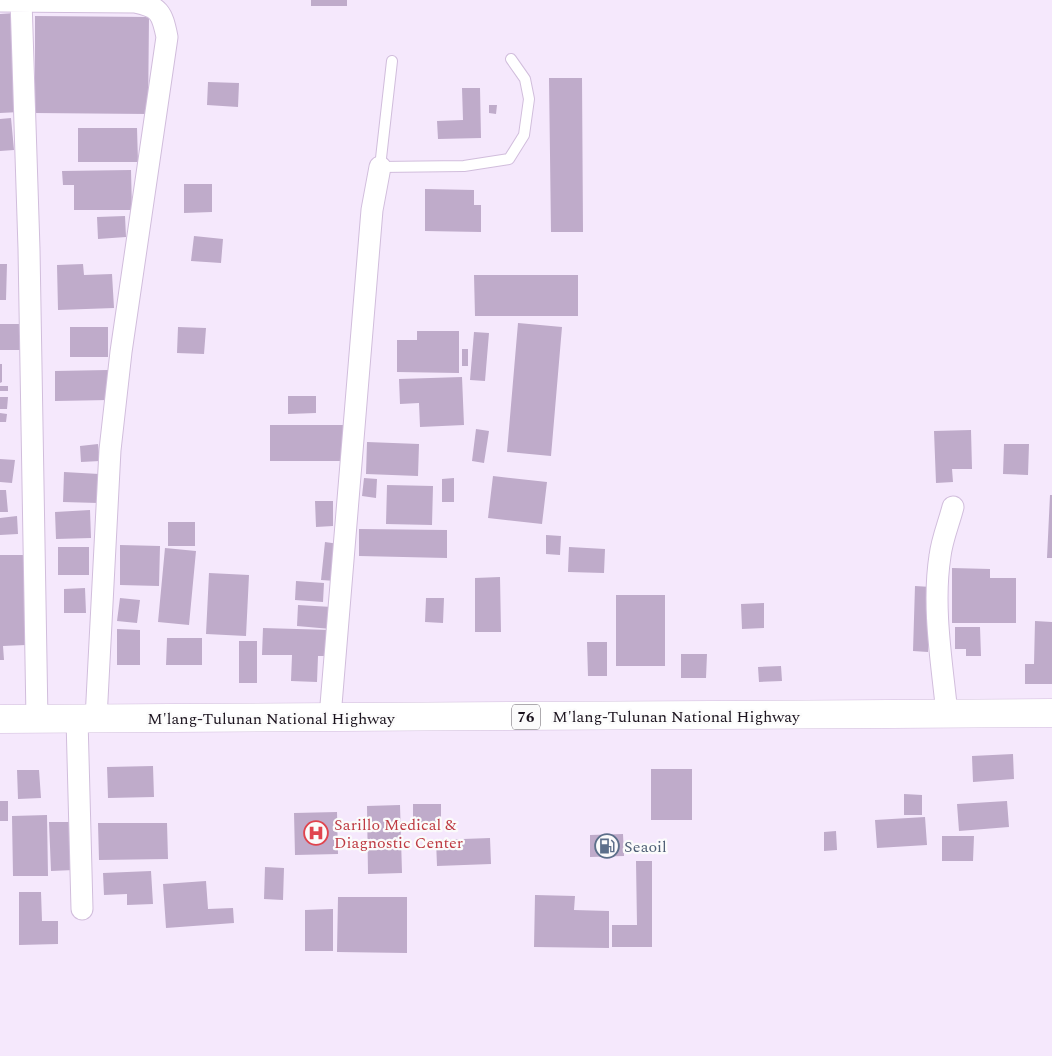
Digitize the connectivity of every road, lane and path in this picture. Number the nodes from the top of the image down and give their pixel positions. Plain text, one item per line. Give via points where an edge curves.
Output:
1 (21, 0) edge
2 (0, 1) edge
3 (511, 59) dead end
4 (392, 61) dead end
5 (380, 167) junction
6 (953, 507) dead end
7 (1052, 713) edge
8 (948, 714) junction
9 (330, 717) junction
10 (0, 719) edge
11 (37, 719) junction
12 (87, 719) junction
13 (82, 909) dead end

1 - 2 street
1 - 11 street
1 - 12 street via 148,5 158,10 168,37 121,352
3 - 5 lane via 525,79 529,99 524,135 509,159 464,166
4 - 5 lane
5 - 9 street via 372,210
6 - 8 street via 940,554 937,583
7 - 8 highway, M'lang-Tulunan National Highway / 76
8 - 9 highway, M'lang-Tulunan National Highway / 76
9 - 12 highway, M'lang-Tulunan National Highway / 76
10 - 11 highway, M'lang-Tulunan National Highway / 76
11 - 12 highway, M'lang-Tulunan National Highway / 76
12 - 13 street

